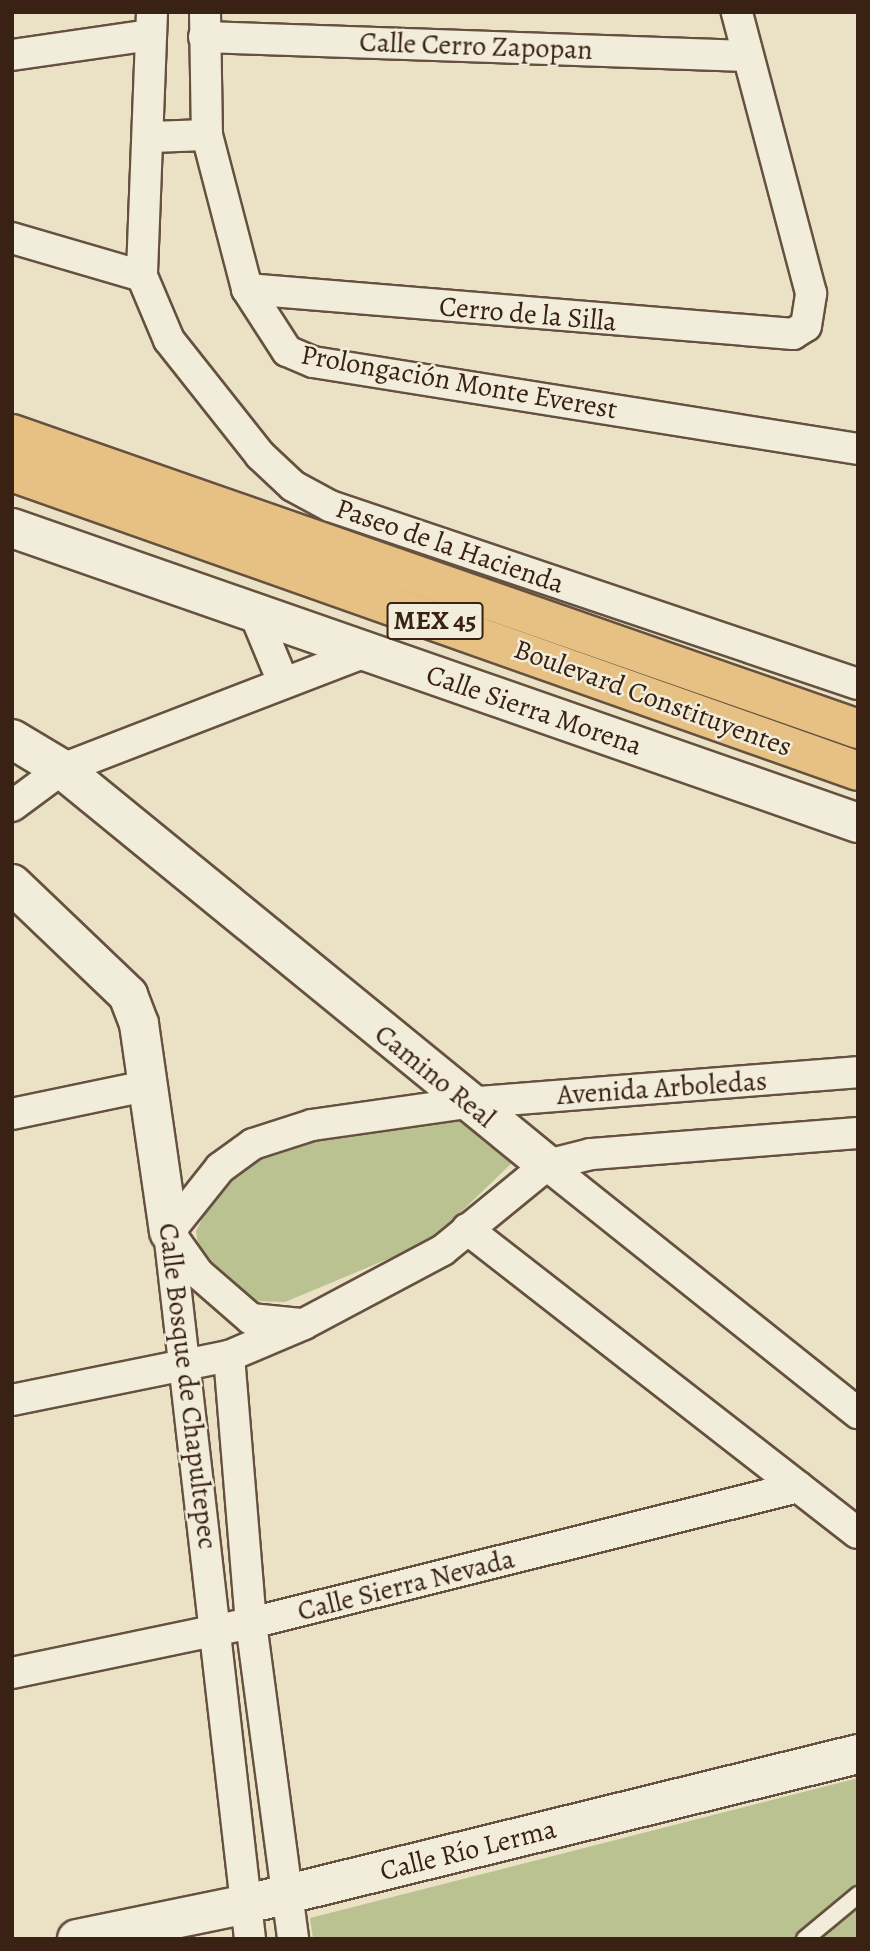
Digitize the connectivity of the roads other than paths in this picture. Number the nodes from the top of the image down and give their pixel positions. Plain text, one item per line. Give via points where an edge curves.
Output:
1 (737, 12) edge
2 (151, 23) edge
3 (205, 25) edge
4 (12, 55) edge
5 (747, 56) junction
6 (207, 135) junction
7 (151, 137) junction
8 (12, 238) edge
9 (142, 276) junction
10 (247, 289) junction
11 (12, 434) edge
12 (858, 449) edge
13 (12, 471) edge
14 (12, 528) edge
15 (254, 612) junction
16 (366, 652) junction
17 (283, 682) junction
18 (858, 684) edge
19 (858, 729) edge
20 (12, 739) edge
21 (62, 769) junction
22 (858, 771) edge
23 (12, 806) edge
24 (858, 823) edge
25 (12, 884) edge
26 (858, 1072) edge
27 (146, 1086) junction
28 (466, 1103) junction
29 (12, 1114) edge
30 (858, 1133) edge
31 (547, 1165) junction
32 (467, 1229) junction
33 (169, 1232) junction
34 (304, 1324) junction
35 (229, 1356) junction
36 (187, 1363) junction
37 (12, 1400) edge
38 (858, 1413) edge
39 (798, 1487) junction
40 (858, 1533) edge
41 (251, 1623) junction
42 (216, 1630) junction
43 (12, 1673) edge
44 (858, 1754) edge
45 (287, 1894) junction
46 (858, 1895) edge
47 (248, 1922) edge
48 (77, 1939) edge
49 (293, 1939) edge
50 (805, 1939) edge

1 - 5 street
2 - 4 street
2 - 7 street
3 - 5 street, Calle Cerro Zapopan
3 - 6 street, Prolongación Monte Everest
5 - 10 street, Cerro de la Silla via 811,293 806,326 771,336
6 - 7 street
6 - 10 street, Prolongación Monte Everest
7 - 9 street
8 - 9 street
9 - 18 street, Paseo de la Hacienda via 169,340 260,455 293,486 330,506
10 - 12 street, Prolongación Monte Everest via 287,351 313,362
11 - 19 highway, Boulevard Constituyentes / MEX 45
13 - 22 highway, Boulevard Constituyentes / MEX 45
14 - 15 street, Calle Sierra Morena
15 - 16 street, Calle Sierra Morena
15 - 17 street
16 - 17 street
16 - 24 street, Calle Sierra Morena
17 - 21 street
20 - 21 street, Camino Real
21 - 23 street
21 - 28 street, Camino Real
25 - 27 street, Calle Bosque de Chapultepec via 128,995 139,1024
26 - 28 street, Avenida Arboledas
27 - 29 street
27 - 33 street, Calle Bosque de Chapultepec
28 - 31 street, Camino Real
28 - 33 street, Avenida Arboledas via 312,1125 253,1144 220,1168
30 - 31 street via 591,1154
31 - 32 street
31 - 38 street, Camino Real
32 - 34 street via 443,1250
32 - 39 street
33 - 34 street via 198,1273 251,1319
33 - 36 street, Calle Bosque de Chapultepec
34 - 35 street
35 - 36 street
35 - 41 street, Calle Bosque de Chapultepec
36 - 37 street
36 - 42 street, Calle Bosque de Chapultepec
39 - 40 street
39 - 41 street, Calle Sierra Nevada
41 - 42 street, Calle Sierra Nevada
41 - 45 street, Calle Bosque de Chapultepec
42 - 43 street, Calle Sierra Nevada
42 - 47 street, Calle Bosque de Chapultepec
44 - 45 street, Calle Río Lerma
45 - 47 street, Calle Río Lerma
45 - 49 street, Calle Bosque de Chapultepec
46 - 50 lane
47 - 48 street, Calle Río Lerma

